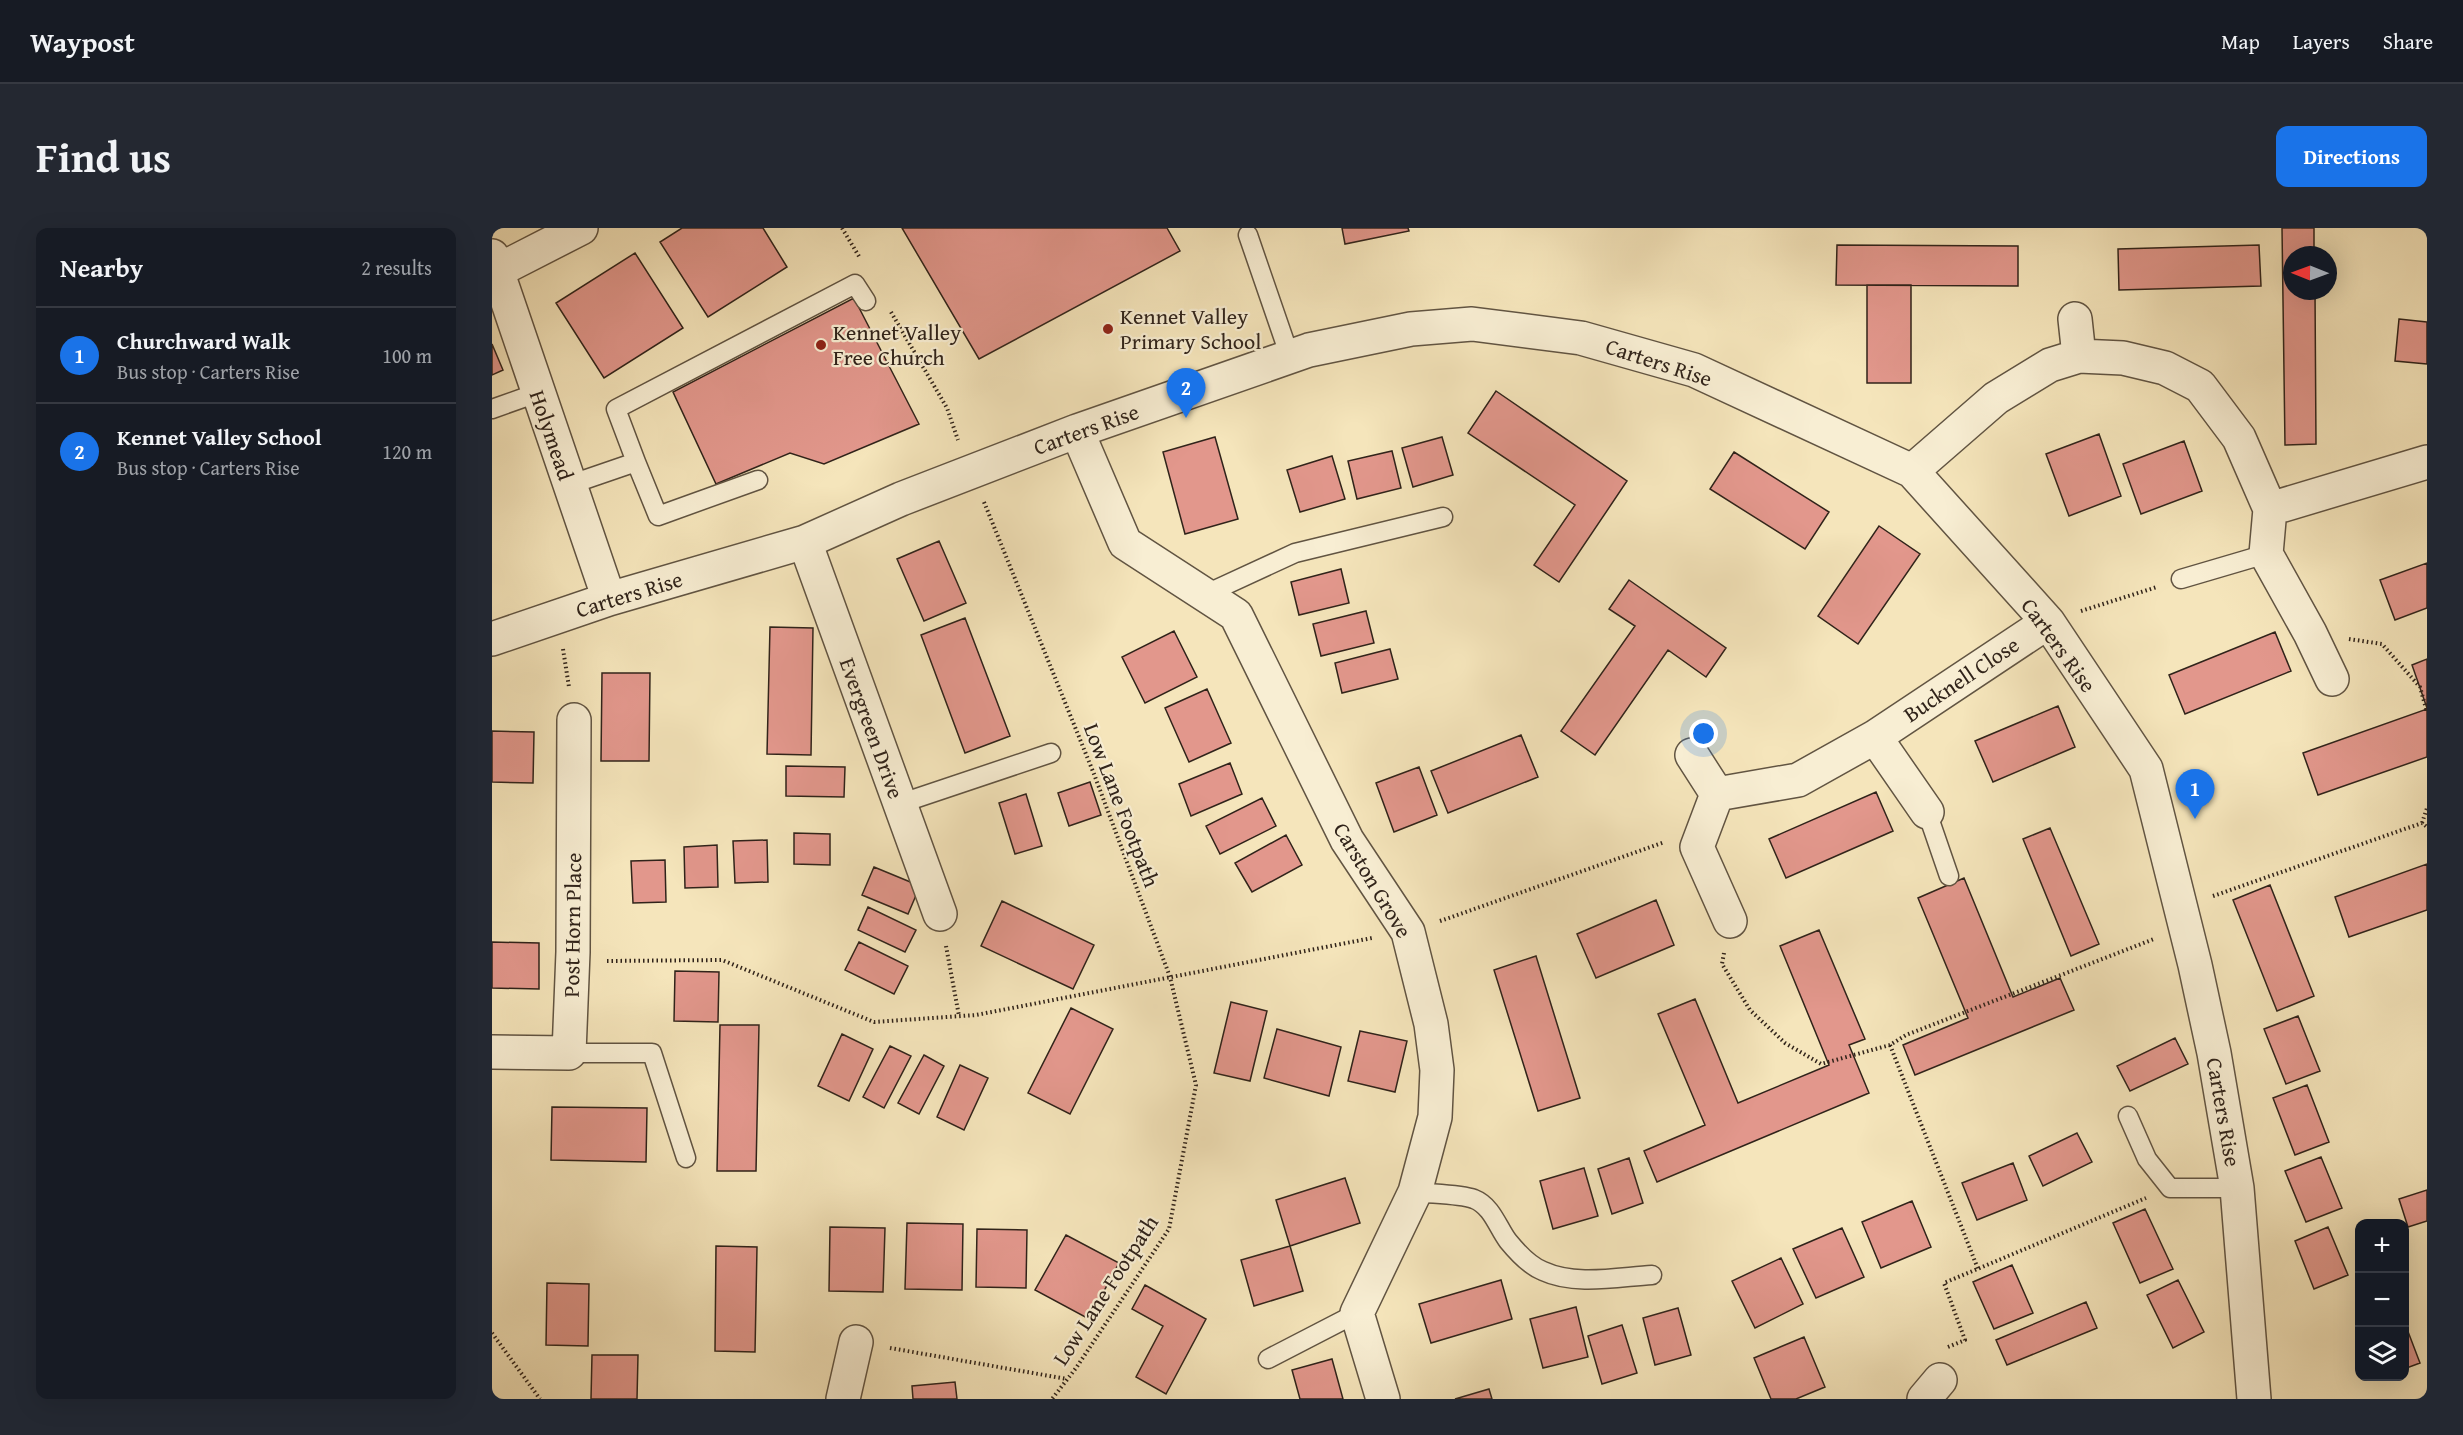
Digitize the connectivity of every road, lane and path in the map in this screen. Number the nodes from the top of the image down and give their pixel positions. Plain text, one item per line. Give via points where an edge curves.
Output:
1 (581, 228) edge
2 (842, 228) edge
3 (1248, 235) dead end
4 (495, 263) edge
5 (865, 268) dead end
6 (866, 301) dead end
7 (888, 308) dead end
8 (2075, 319) dead end
9 (2079, 356) junction
10 (1290, 357) junction
11 (537, 393) junction
12 (492, 409) edge
13 (1077, 431) junction
14 (636, 462) junction
15 (2427, 462) edge
16 (1912, 471) junction
17 (969, 473) junction
18 (758, 480) dead end
19 (569, 485) junction
20 (2270, 509) junction
21 (1443, 517) dead end
22 (805, 542) junction
23 (2266, 554) junction
24 (2181, 579) joint
25 (1204, 595) junction
26 (609, 599) junction
27 (558, 616) junction
28 (2048, 622) junction
29 (2310, 633) junction
30 (492, 639) edge
31 (2332, 679) dead end
32 (2427, 712) edge
33 (574, 720) joint
34 (1875, 737) junction
35 (1051, 753) dead end
36 (1692, 755) dead end
37 (1717, 794) junction
38 (899, 804) junction
39 (2427, 808) edge
40 (1927, 812) joint
41 (2422, 823) junction
42 (2427, 827) edge
43 (1674, 834) dead end
44 (1949, 876) dead end
45 (939, 914) joint
46 (2183, 917) junction
47 (1730, 921) joint
48 (1408, 932) junction
49 (573, 961) junction
50 (1170, 976) junction
51 (959, 1016) junction
52 (1890, 1045) junction
53 (492, 1052) edge
54 (569, 1053) junction
55 (2128, 1116) dead end
56 (686, 1158) dead end
57 (2170, 1188) junction
58 (2237, 1188) junction
59 (1415, 1192) junction
60 (1978, 1269) junction
61 (1652, 1275) dead end
62 (1357, 1313) junction
63 (492, 1334) edge
64 (856, 1342) joint
65 (1268, 1359) dead end
66 (1066, 1379) junction
67 (1932, 1389) edge
68 (540, 1399) edge
69 (843, 1399) edge
70 (1052, 1399) edge
71 (1383, 1399) edge
72 (2254, 1399) edge

1 - 4 street, Holymead
2 - 5 path
3 - 10 lane
4 - 11 street, Holymead
6 - 14 lane via 855,284 616,409
7 - 17 path, Low Lane Footpath via 947,408
8 - 9 street
9 - 16 street via 2050,365 1996,398
9 - 20 street via 2123,358 2165,368 2200,386 2239,438
10 - 13 street, Carters Rise
10 - 16 street, Carters Rise via 1411,329 1472,324 1581,338 1694,370
11 - 12 lane
11 - 19 street, Holymead
13 - 17 street, Carters Rise
13 - 25 street, Carston Grove via 1125,543
14 - 18 lane via 658,516
14 - 19 lane
15 - 20 street
16 - 28 street, Carters Rise
17 - 22 street, Carters Rise
17 - 50 path, Low Lane Footpath via 1094,774
19 - 26 street, Holymead
20 - 23 street
21 - 25 lane via 1295,553
22 - 26 street, Carters Rise
22 - 38 street, Evergreen Drive
23 - 24 lane
23 - 29 street
24 - 28 path
25 - 48 street, Carston Grove via 1236,615 1347,840
26 - 27 street, Carters Rise
27 - 30 street, Carters Rise
27 - 33 path
28 - 34 street, Bucknell Close
28 - 46 street, Carters Rise via 2146,769
29 - 31 street
29 - 32 path via 2382,644 2420,687
33 - 49 street, Post Horn Place
34 - 37 street, Bucknell Close via 1797,780
34 - 40 street
35 - 38 lane
36 - 37 street
37 - 47 street via 1697,847
38 - 45 street, Evergreen Drive
39 - 41 path
40 - 44 lane
41 - 42 path
41 - 46 path
43 - 48 path via 1665,842
45 - 51 path
46 - 52 path
46 - 58 street, Carters Rise via 2214,1053
47 - 52 path via 1722,964 1750,1010 1785,1043 1821,1064
48 - 50 path
48 - 59 street, Carston Grove via 1431,1024 1437,1070 1435,1117
49 - 51 path via 722,960 874,1022
49 - 54 street, Post Horn Place
50 - 51 path
50 - 66 path, Low Lane Footpath via 1196,1085 1169,1229
52 - 60 path
53 - 54 street
54 - 56 lane via 652,1053
55 - 57 lane via 2147,1159
57 - 58 lane
57 - 60 path
58 - 72 street, Carters Rise
59 - 61 lane via 1475,1200 1494,1217 1523,1257 1542,1271 1585,1278
59 - 62 street, Carston Grove
60 - 67 path via 1944,1283 1965,1340 1939,1350
62 - 65 lane
62 - 71 street
63 - 68 path
64 - 66 path
64 - 69 street
66 - 70 path, Low Lane Footpath

